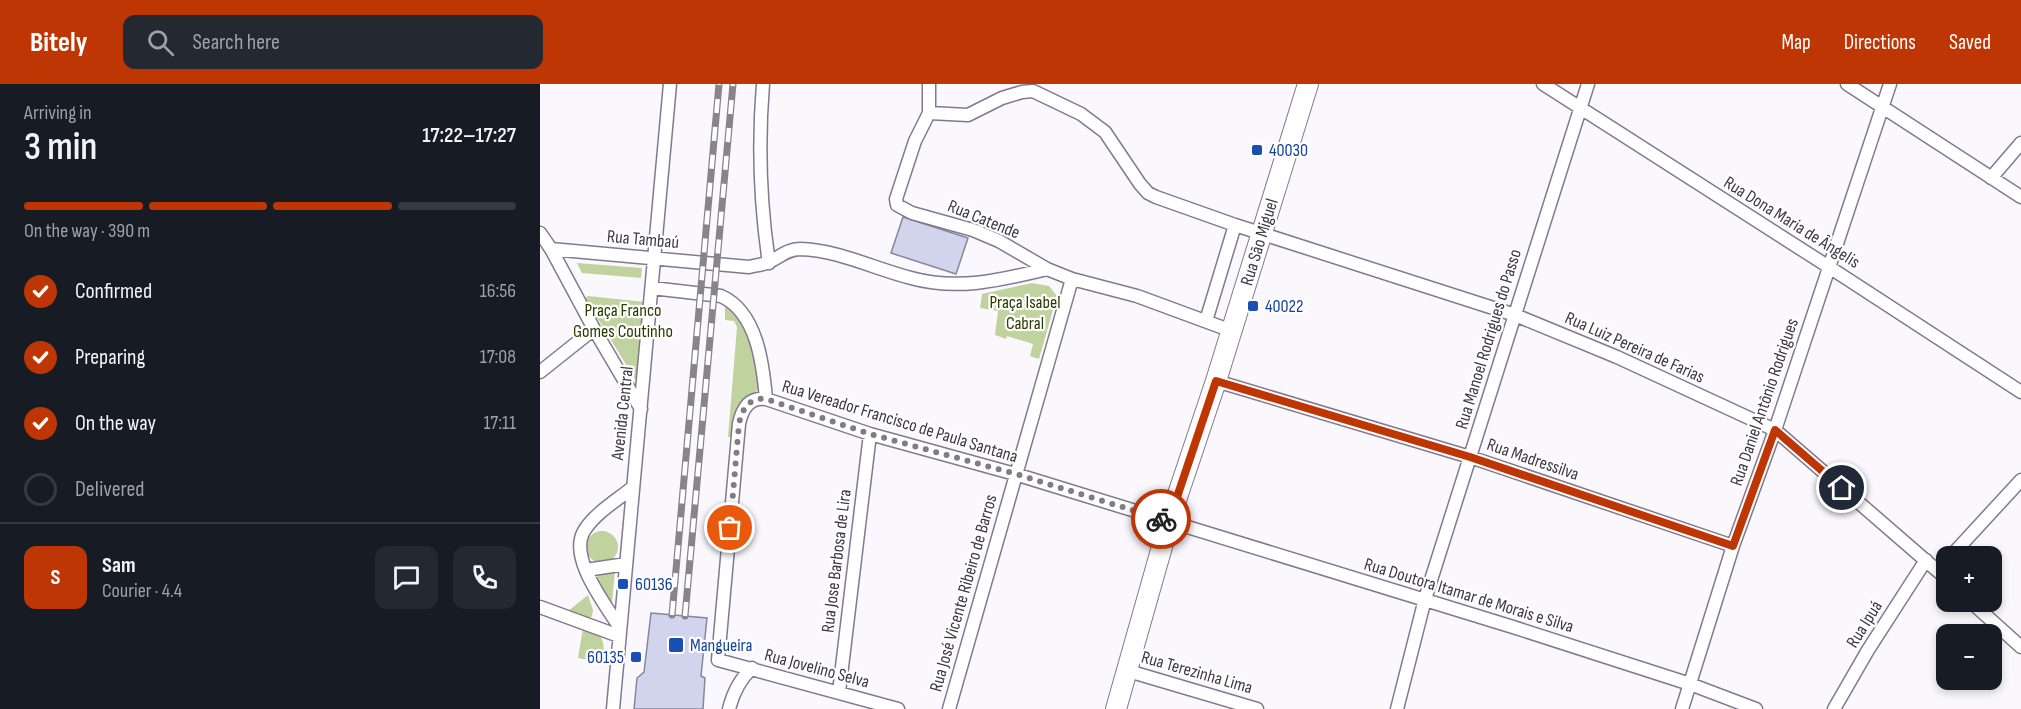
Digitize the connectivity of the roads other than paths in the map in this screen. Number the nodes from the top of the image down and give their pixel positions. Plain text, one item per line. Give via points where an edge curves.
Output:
1 (670, 84) edge
2 (763, 84) edge
3 (929, 84) edge
4 (1308, 84) edge
5 (1543, 84) edge
6 (1588, 84) edge
7 (1847, 84) edge
8 (1890, 84) edge
9 (1032, 88) edge
10 (1883, 108) junction
11 (1579, 109) junction
12 (929, 113) junction
13 (2021, 143) edge
14 (1991, 177) junction
15 (2020, 196) edge
16 (1235, 225) junction
17 (540, 233) edge
18 (1262, 233) junction
19 (551, 249) junction
20 (654, 258) junction
21 (769, 263) junction
22 (1829, 267) junction
23 (1047, 269) junction
24 (1072, 279) junction
25 (652, 288) junction
26 (1515, 315) junction
27 (1206, 321) junction
28 (594, 329) junction
29 (1232, 331) junction
30 (540, 372) edge
31 (1216, 381) junction
32 (2021, 392) edge
33 (766, 399) junction
34 (641, 410) junction
35 (1775, 430) junction
36 (870, 434) junction
37 (1470, 457) junction
38 (1016, 474) junction
39 (2021, 480) edge
40 (632, 488) junction
41 (1169, 521) junction
42 (1733, 546) junction
43 (1961, 546) edge
44 (1926, 560) junction
45 (626, 564) junction
46 (1936, 566) edge
47 (586, 570) junction
48 (1425, 600) junction
49 (540, 607) edge
50 (1982, 612) edge
51 (619, 632) junction
52 (2021, 647) edge
53 (752, 668) junction
54 (1125, 670) junction
55 (1690, 684) junction
56 (838, 692) junction
57 (613, 709) edge
58 (729, 709) edge
59 (898, 709) edge
60 (949, 709) edge
61 (1116, 709) edge
62 (1257, 709) edge
63 (1397, 709) edge
64 (1682, 709) edge
65 (1756, 709) edge
66 (1834, 709) edge

1 - 20 street, Avenida Central
2 - 21 street via 762,218
3 - 12 street
4 - 18 main road, Rua São Miguel
5 - 11 street, Rua Dona Maria de Ângelis
6 - 11 street, Rua Manoel Rodrigues do Passo
7 - 10 street
8 - 10 street, Rua Daniel Antônio Rodrigues
9 - 12 street via 968,115
9 - 16 street, Rua Luiz Pereira de Farias via 1081,114 1105,132 1148,193
10 - 14 street
10 - 22 street, Rua Daniel Antônio Rodrigues
11 - 22 street, Rua Dona Maria de Ângelis
11 - 26 street, Rua Manoel Rodrigues do Passo
12 - 23 street, Rua Catende via 915,141 897,205 999,241
13 - 14 street
14 - 15 street
16 - 18 street, Rua Luiz Pereira de Farias
16 - 27 street, Rua São Miguel
17 - 19 street
18 - 26 street, Rua Luiz Pereira de Farias
18 - 29 main road, Rua São Miguel
19 - 20 street, Rua Tambaú
19 - 28 street
20 - 21 street, Rua Tambaú via 730,267
20 - 25 street, Avenida Central
21 - 23 street, Rua Tambaú via 789,250 800,249 946,285 972,285
22 - 32 street, Rua Dona Maria de Ângelis
22 - 35 street, Rua Daniel Antônio Rodrigues
23 - 24 street, Rua Catende
24 - 27 street, Rua Catende via 1137,296
24 - 38 street, Rua José Vicente Ribeiro de Barros
25 - 33 street, Rua Vereador Francisco de Paula Santana via 731,300 751,330 759,352
25 - 34 street, Avenida Central
26 - 35 street, Rua Luiz Pereira de Farias
26 - 37 street, Rua Manoel Rodrigues do Passo
27 - 29 street, Rua Catende
28 - 30 street
28 - 34 street
29 - 31 main road, Rua São Miguel
31 - 37 street, Rua Madressilva
31 - 41 main road, Rua São Miguel
33 - 36 street, Rua Vereador Francisco de Paula Santana
33 - 53 street, Rua Jovelino Selva via 751,400 741,413 718,660
34 - 40 street, Avenida Central
35 - 42 street, Rua Daniel Antônio Rodrigues
35 - 44 street, Rua Luiz Pereira de Farias
36 - 38 street, Rua Vereador Francisco de Paula Santana
36 - 56 street, Rua Jose Barbosa de Lira
37 - 42 street, Rua Madressilva
37 - 48 street, Rua Manoel Rodrigues do Passo
38 - 41 street, Rua Vereador Francisco de Paula Santana
38 - 60 street, Rua José Vicente Ribeiro de Barros
39 - 43 street
40 - 45 street, Avenida Central
40 - 47 street via 584,530 579,545
41 - 48 street, Rua Doutora Itamar de Morais e Silva
41 - 54 main road, Rua São Miguel
42 - 55 street, Rua Daniel Antônio Rodrigues
44 - 46 street, Rua Luiz Pereira de Farias
44 - 66 street, Rua Ipuá
45 - 47 street
45 - 51 street, Avenida Central
47 - 51 street
48 - 55 street, Rua Doutora Itamar de Morais e Silva
48 - 63 street, Rua Manoel Rodrigues do Passo
49 - 51 street
50 - 52 street
51 - 57 street, Avenida Central
53 - 56 street, Rua Jovelino Selva
53 - 58 street via 739,684
54 - 61 main road, Rua São Miguel
54 - 62 street, Rua Terezinha Lima
55 - 64 street, Rua Daniel Antônio Rodrigues
55 - 65 street, Rua Doutora Itamar de Morais e Silva
56 - 59 street, Rua Jovelino Selva

